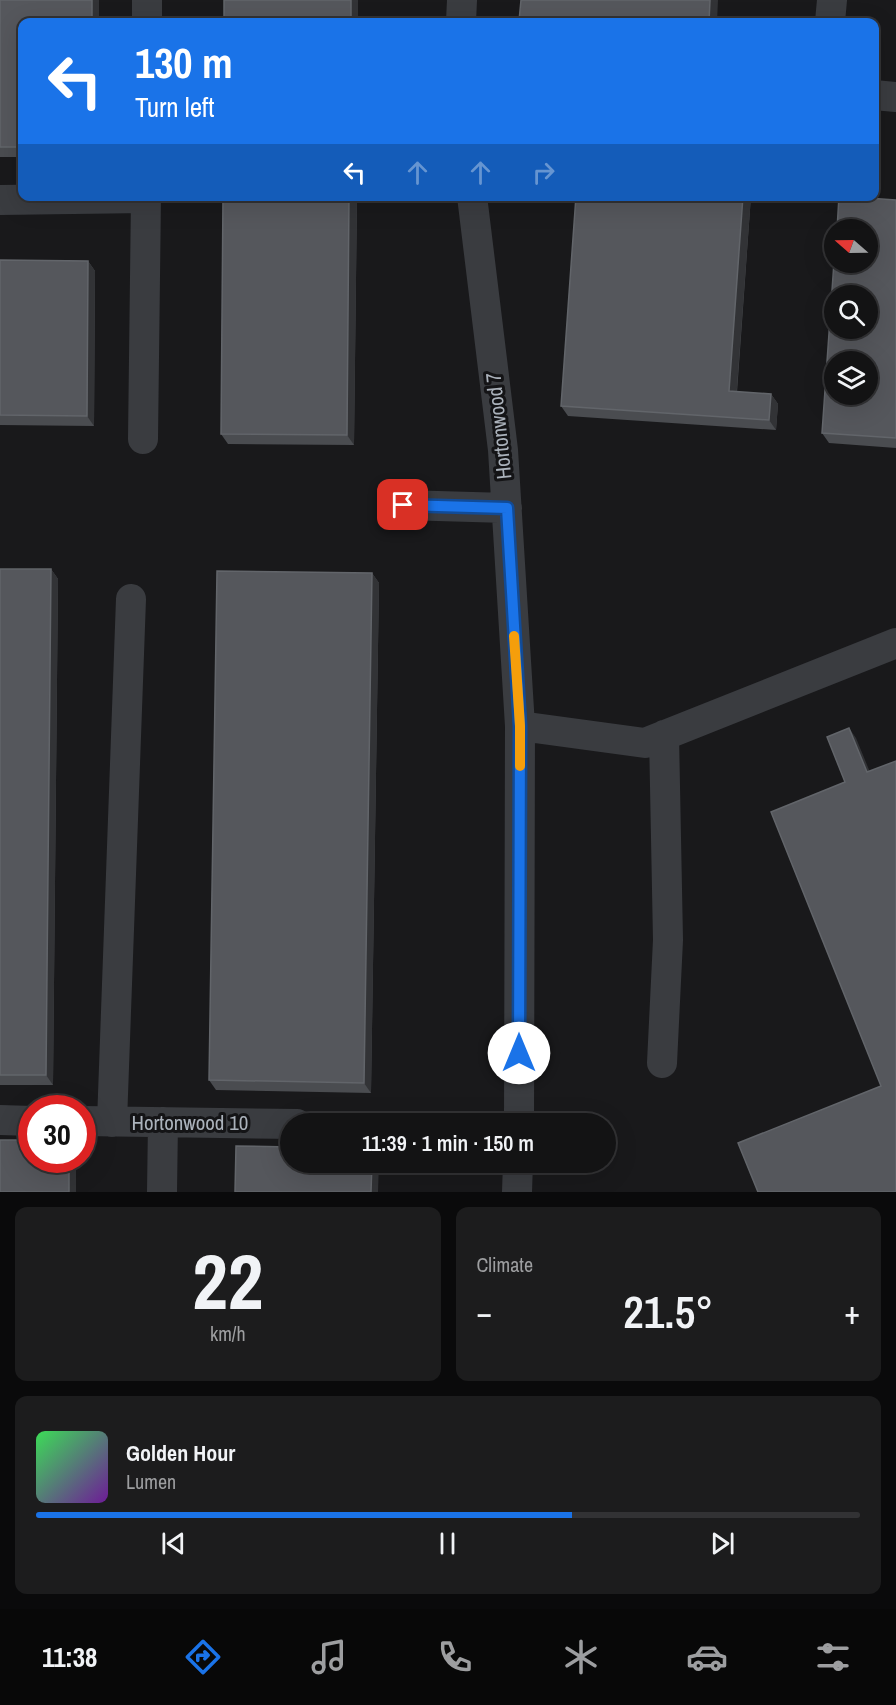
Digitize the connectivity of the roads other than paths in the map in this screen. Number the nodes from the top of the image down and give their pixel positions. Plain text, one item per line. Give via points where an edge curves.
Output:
1 (147, 0) edge
2 (462, 0) edge
3 (832, 0) edge
4 (147, 18) edge
5 (461, 18) edge
6 (830, 18) edge
7 (879, 95) edge
8 (896, 97) edge
9 (0, 200) edge
10 (18, 200) edge
11 (146, 201) edge
12 (473, 201) edge
13 (143, 439) dead end
14 (403, 505) dead end
15 (507, 508) junction
16 (131, 599) dead end
17 (896, 643) edge
18 (520, 726) junction
19 (664, 735) junction
20 (662, 1063) dead end
21 (519, 1113) edge
22 (0, 1120) edge
23 (18, 1120) edge
24 (96, 1121) edge
25 (112, 1122) junction
26 (163, 1122) junction
27 (280, 1124) edge
28 (518, 1173) edge
29 (162, 1192) edge
30 (517, 1192) edge

1 - 4 street
2 - 5 street
3 - 6 street
7 - 8 street
9 - 10 street
11 - 13 street
12 - 15 street, Hortonwood 7
14 - 15 street
15 - 18 street, Hortonwood 7
16 - 25 street
17 - 19 street
18 - 19 street via 645,743
18 - 21 street, Hortonwood 7
19 - 20 street via 668,940
22 - 23 street
24 - 25 street, Hortonwood 10
25 - 26 street, Hortonwood 10
26 - 27 street, Hortonwood 10
26 - 29 street
28 - 30 street

